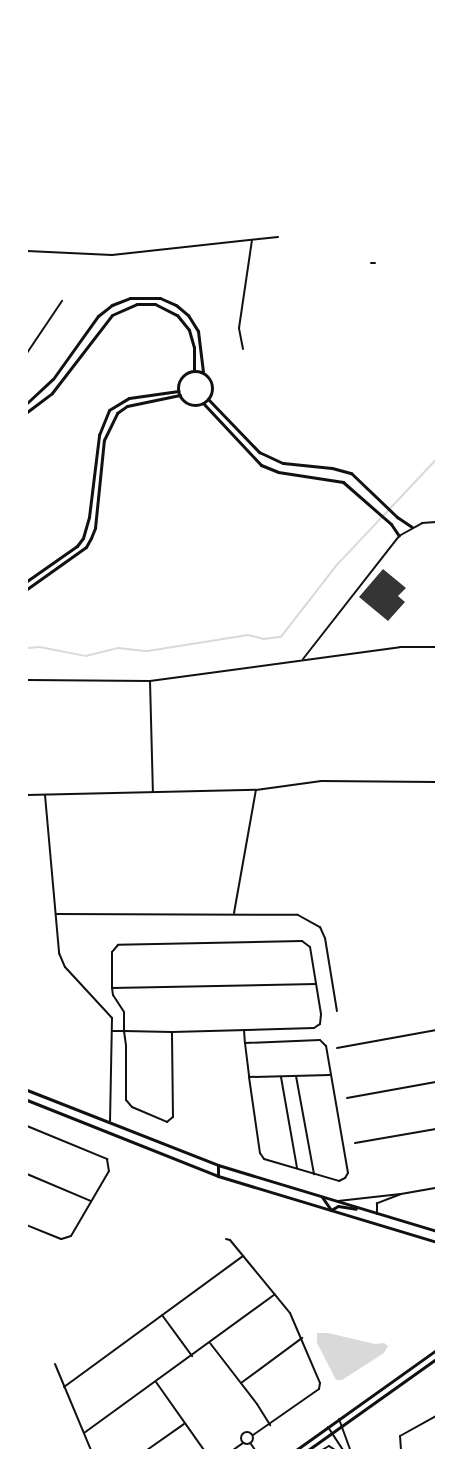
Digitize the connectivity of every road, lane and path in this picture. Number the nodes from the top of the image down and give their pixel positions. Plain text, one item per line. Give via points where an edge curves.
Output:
1 (278, 237) dead end
2 (252, 240) junction
3 (27, 251) edge
4 (62, 301) dead end
5 (243, 349) dead end
6 (27, 353) edge
7 (194, 371) junction
8 (203, 372) junction
9 (179, 393) junction
10 (208, 399) junction
11 (27, 403) edge
12 (203, 403) junction
13 (27, 412) edge
14 (436, 522) edge
15 (412, 527) junction
16 (399, 536) junction
17 (27, 581) edge
18 (27, 589) edge
19 (436, 647) edge
20 (303, 659) junction
21 (27, 680) edge
22 (150, 681) junction
23 (436, 782) edge
24 (256, 790) junction
25 (153, 793) junction
26 (27, 795) edge
27 (45, 795) junction
28 (234, 913) junction
29 (56, 914) junction
30 (316, 984) junction
31 (112, 988) junction
32 (337, 1011) dead end
33 (244, 1030) junction
34 (436, 1030) edge
35 (112, 1031) junction
36 (124, 1031) junction
37 (172, 1032) junction
38 (245, 1043) junction
39 (337, 1048) dead end
40 (296, 1076) junction
41 (331, 1076) junction
42 (249, 1077) junction
43 (281, 1077) junction
44 (436, 1082) edge
45 (27, 1090) edge
46 (348, 1098) dead end
47 (27, 1100) edge
48 (110, 1123) junction
49 (27, 1126) edge
50 (436, 1130) edge
51 (355, 1143) dead end
52 (218, 1165) junction
53 (298, 1169) junction
54 (314, 1173) junction
55 (27, 1174) edge
56 (218, 1176) junction
57 (436, 1188) edge
58 (401, 1194) junction
59 (322, 1197) junction
60 (91, 1201) junction
61 (335, 1201) junction
62 (331, 1210) junction
63 (367, 1210) junction
64 (377, 1214) junction
65 (27, 1225) edge
66 (436, 1231) edge
67 (226, 1239) dead end
68 (436, 1242) edge
69 (243, 1256) junction
70 (275, 1294) junction
71 (162, 1315) junction
72 (302, 1338) junction
73 (210, 1343) junction
74 (436, 1350) edge
75 (192, 1356) junction
76 (436, 1359) edge
77 (55, 1364) dead end
78 (156, 1382) junction
79 (241, 1383) junction
80 (64, 1387) junction
81 (436, 1416) edge
82 (339, 1419) junction
83 (184, 1424) junction
84 (270, 1425) junction
85 (343, 1425) junction
86 (328, 1427) junction
87 (333, 1432) junction
88 (84, 1433) junction
89 (253, 1436) junction
90 (243, 1443) junction
91 (251, 1444) junction
92 (91, 1450) edge
93 (147, 1450) edge
94 (204, 1450) edge
95 (233, 1450) edge
96 (255, 1450) edge
97 (296, 1450) edge
98 (308, 1450) edge
99 (322, 1450) edge
100 (335, 1450) edge
101 (343, 1450) edge
102 (350, 1450) edge
103 (401, 1450) edge

1 - 2 street
2 - 3 street via 112,255
2 - 5 street via 239,328
4 - 6 street
7 - 8 street
7 - 9 street via 184,375
7 - 13 street via 189,330 177,315 155,304 137,303 112,315 52,393
8 - 10 street via 212,384
8 - 11 street via 198,331 188,315 160,298 130,298 98,316 53,379
9 - 12 street via 189,404
9 - 17 street via 129,398 109,410 99,435 83,537 77,546
9 - 18 street via 127,406 117,413 104,440 91,538 86,547
10 - 12 street
10 - 15 street via 259,452 269,458 351,472
12 - 16 street via 261,465 278,472 343,482 391,524
14 - 15 street
15 - 16 street
16 - 20 street
19 - 20 street via 400,647
20 - 22 street
21 - 22 street
22 - 25 street
23 - 24 street via 321,781
24 - 25 street
24 - 28 street
25 - 27 street
26 - 27 street
27 - 29 street
28 - 29 street
28 - 32 street via 298,915 320,927
29 - 35 street via 59,953 66,967 108,1012
30 - 31 street
30 - 31 street via 310,947 302,941 118,945 112,952
30 - 33 street via 321,1014 320,1024 315,1028
31 - 36 street via 124,1012
33 - 37 street
33 - 38 street
34 - 39 street
35 - 36 street
35 - 48 street
36 - 37 street
36 - 37 street via 126,1100 132,1107 167,1122 172,1117
38 - 41 street via 320,1040 326,1046
38 - 42 street
40 - 41 street
40 - 43 street
40 - 54 street
41 - 54 street via 348,1173 339,1181
42 - 43 street
42 - 53 street via 260,1153 264,1159
43 - 53 street
44 - 46 street
45 - 48 street
47 - 56 street
48 - 52 street
49 - 60 street via 107,1159 108,1172
50 - 51 street
52 - 56 street
52 - 59 street
53 - 54 street
55 - 60 street
56 - 62 street
57 - 58 street
58 - 61 street
58 - 64 street via 377,1203
59 - 61 street
59 - 62 street
60 - 65 street via 71,1236 61,1239
61 - 63 street
62 - 63 street via 338,1206
62 - 68 street
63 - 64 street
64 - 66 street
67 - 69 street
69 - 70 street
69 - 71 street
70 - 72 street
70 - 73 street
71 - 75 street
71 - 80 street
72 - 79 street
72 - 84 street via 319,1389
73 - 75 street
73 - 79 street
74 - 82 street
75 - 78 street
76 - 85 street
77 - 80 street
78 - 83 street
78 - 88 street
79 - 84 street
80 - 88 street
81 - 103 street via 400,1436
82 - 85 street
82 - 86 street
83 - 93 street
83 - 94 street
84 - 89 street
85 - 87 street
85 - 102 street
86 - 87 street
86 - 97 street
87 - 98 street
87 - 101 street
88 - 92 street
89 - 90 street via 249,1432 243,1434
89 - 91 street
90 - 91 street
90 - 95 street
91 - 96 street
99 - 100 street via 330,1446

